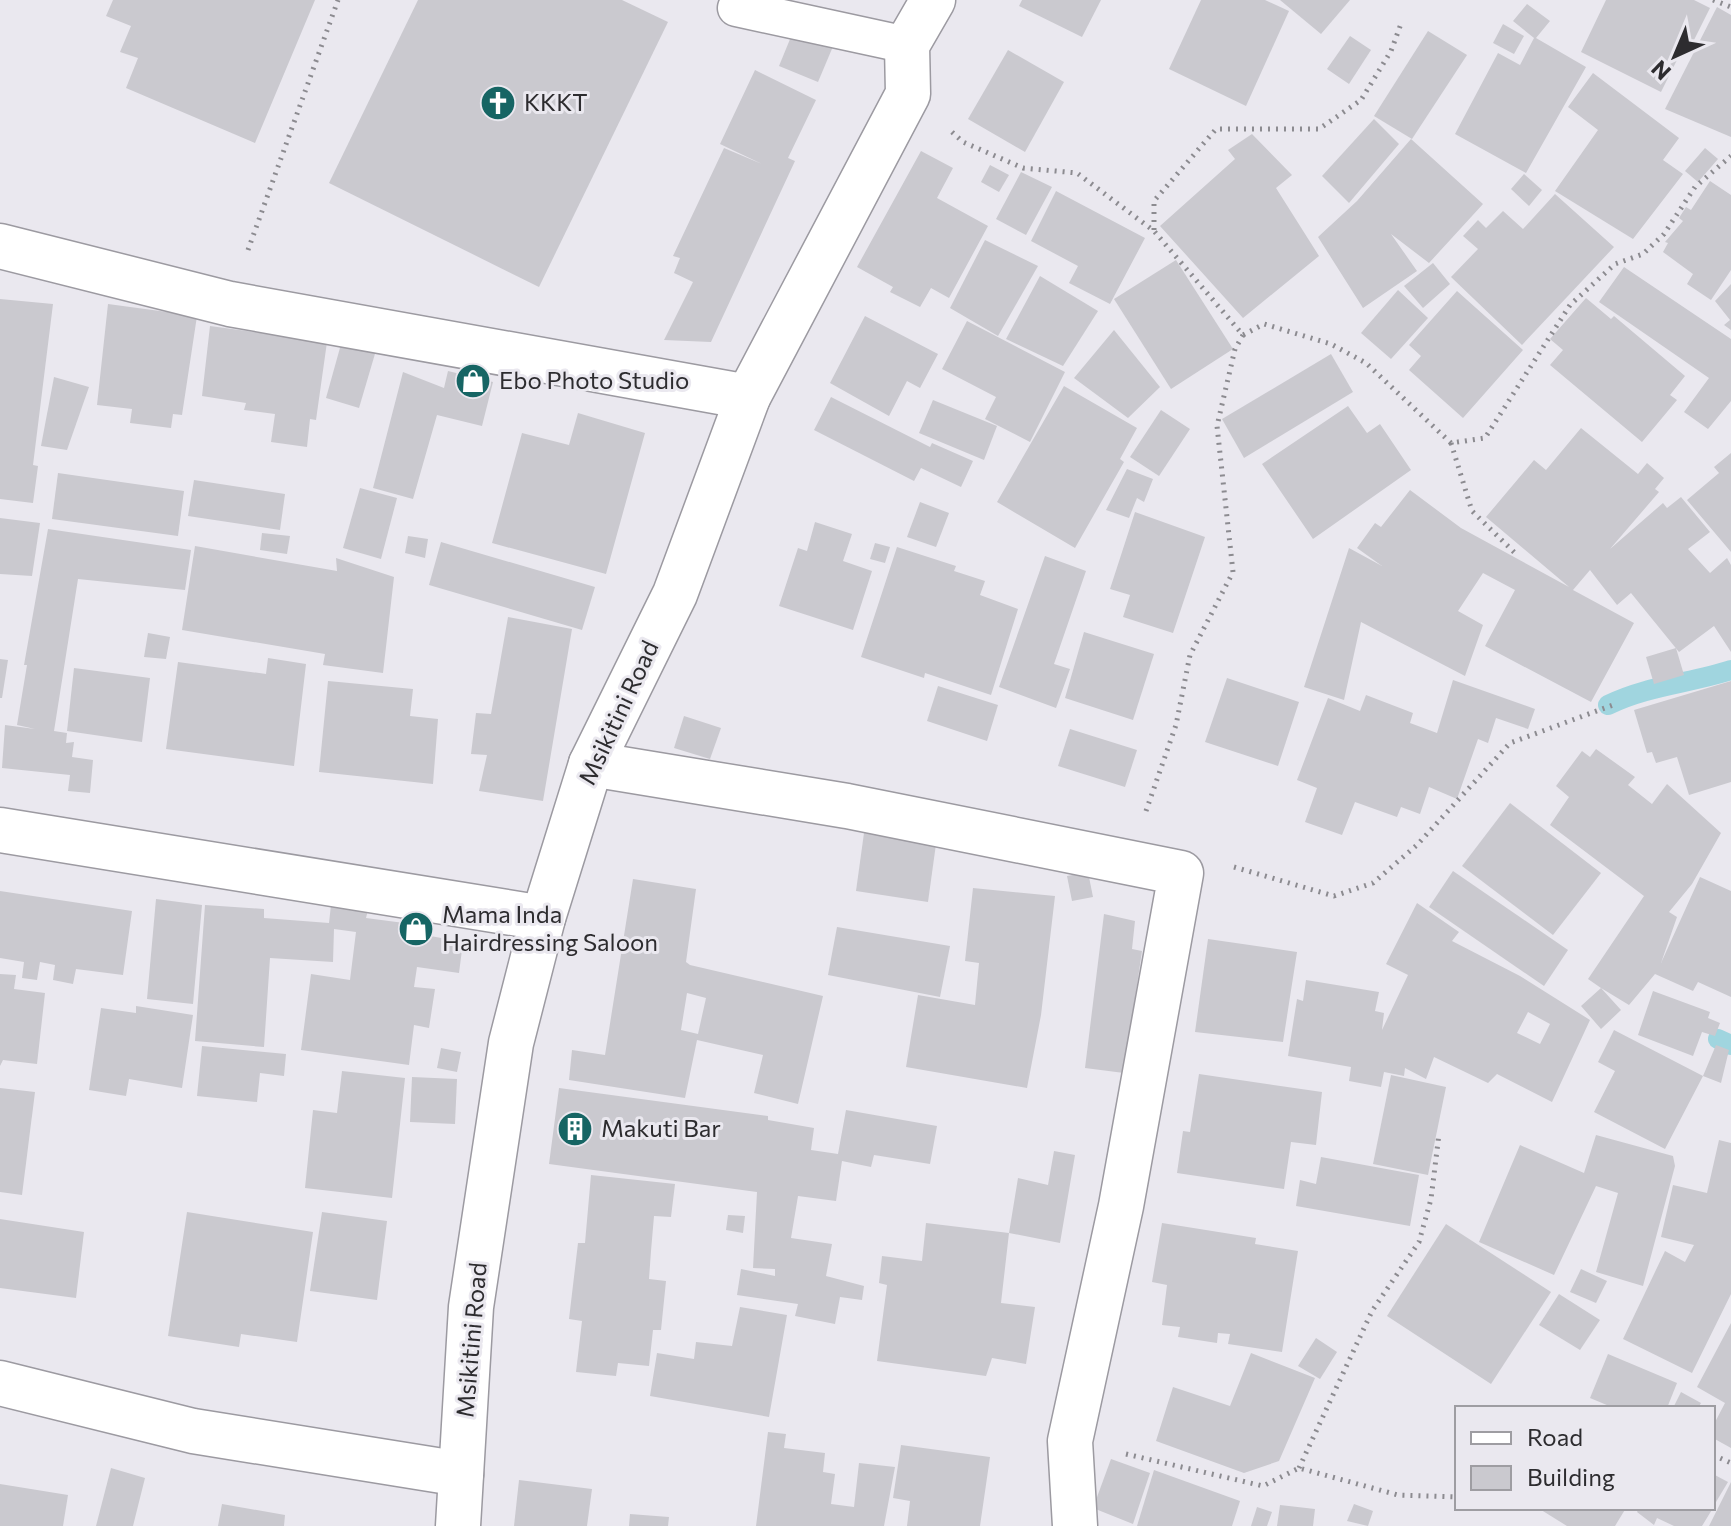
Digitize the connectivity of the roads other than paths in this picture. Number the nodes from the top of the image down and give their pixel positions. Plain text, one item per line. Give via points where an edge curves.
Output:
1 (933, 0) edge
2 (736, 8) dead end
3 (907, 45) junction
4 (0, 246) edge
5 (748, 397) junction
6 (591, 764) junction
7 (0, 830) edge
8 (543, 918) junction
9 (0, 1383) edge
10 (461, 1474) junction
11 (458, 1526) edge
12 (1075, 1526) edge

1 - 3 street
2 - 3 lane
3 - 5 street, Msikitini Road via 908,94
4 - 5 street via 230,304
5 - 6 street, Msikitini Road via 675,594
6 - 8 street, Msikitini Road
6 - 12 street via 847,806 1181,873 1121,1206 1070,1441
7 - 8 street
8 - 10 street, Msikitini Road via 511,1043 473,1292
9 - 10 street via 193,1431
10 - 11 street, Msikitini Road

